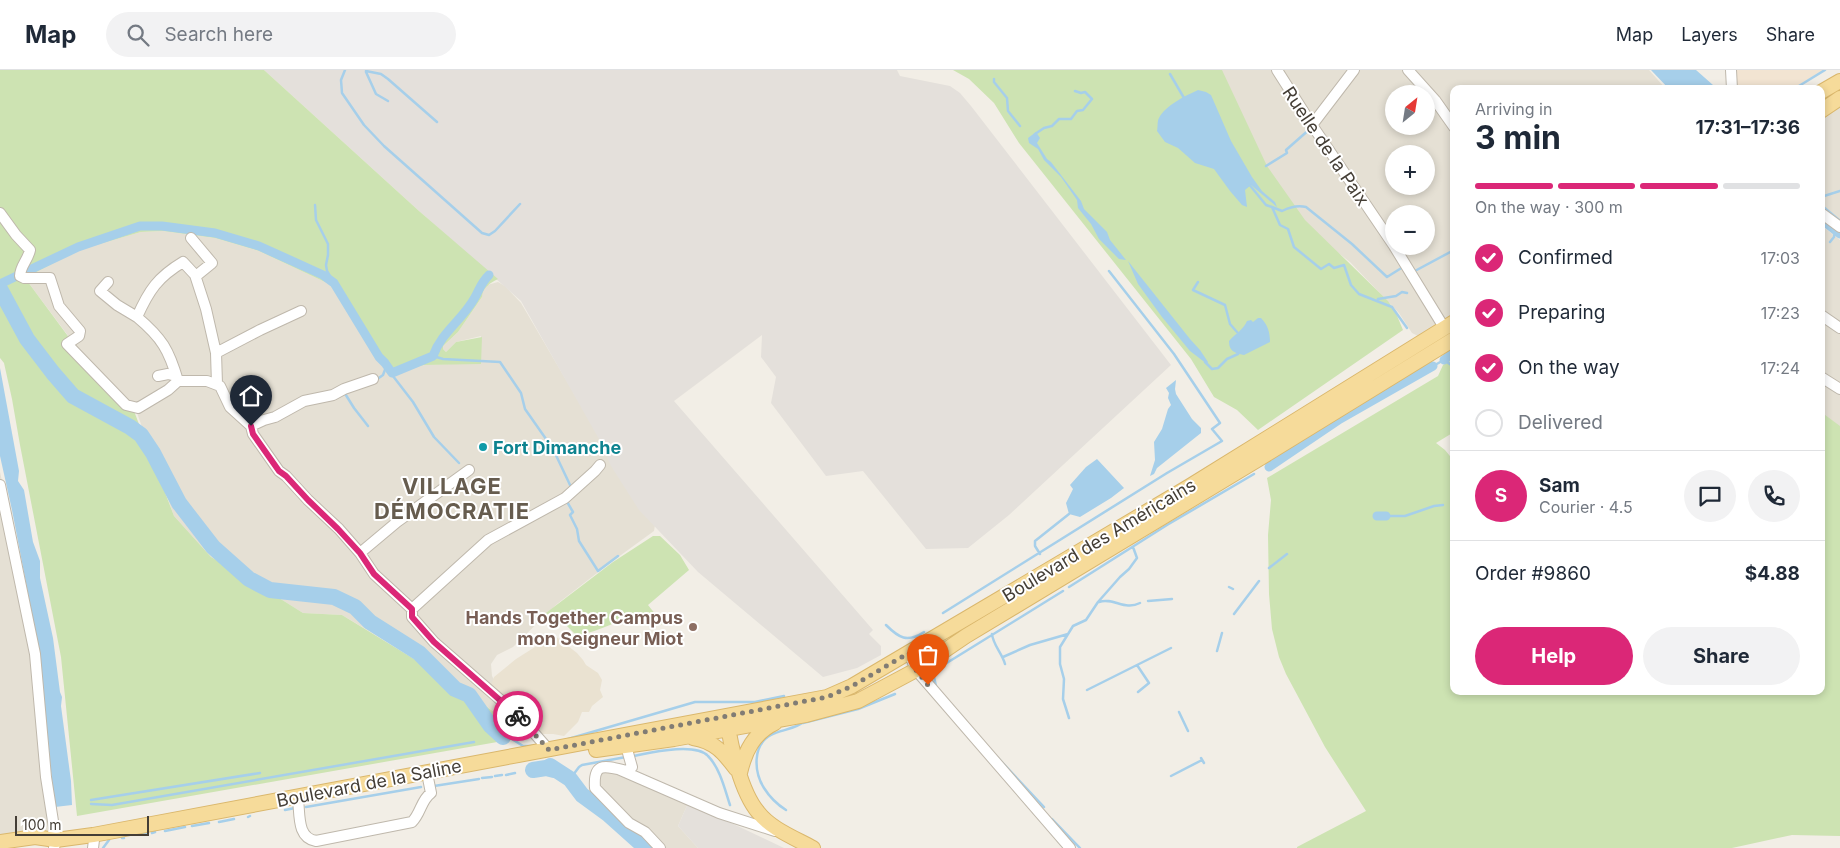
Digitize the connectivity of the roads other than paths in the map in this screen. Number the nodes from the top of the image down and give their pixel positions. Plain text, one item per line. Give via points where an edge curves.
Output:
1 (1277, 70) edge
2 (1354, 70) edge
3 (1408, 70) edge
4 (1731, 70) edge
5 (1840, 81) edge
6 (1732, 85) edge
7 (1825, 90) edge
8 (1840, 98) edge
9 (1825, 107) edge
10 (1450, 120) edge
11 (1312, 125) junction
12 (0, 213) edge
13 (1825, 216) edge
14 (1840, 227) edge
15 (1385, 233) edge
16 (191, 238) dead end
17 (1400, 255) edge
18 (196, 276) junction
19 (108, 282) dead end
20 (301, 311) dead end
21 (137, 317) junction
22 (1825, 318) edge
23 (1840, 328) edge
24 (1450, 329) edge
25 (1450, 331) edge
26 (1450, 331) edge
27 (216, 353) junction
28 (158, 376) dead end
29 (177, 378) junction
30 (374, 379) dead end
31 (1825, 380) edge
32 (217, 384) junction
33 (1840, 389) edge
34 (251, 426) junction
35 (600, 465) dead end
36 (469, 470) dead end
37 (0, 486) edge
38 (360, 553) junction
39 (412, 609) junction
40 (909, 653) junction
41 (916, 670) junction
42 (784, 718) junction
43 (727, 723) junction
44 (674, 739) junction
45 (626, 746) junction
46 (548, 752) junction
47 (507, 762) junction
48 (618, 769) junction
49 (740, 774) junction
50 (428, 778) junction
51 (298, 799) junction
52 (790, 836) junction
53 (0, 842) edge
54 (55, 844) edge
55 (94, 844) edge
56 (37, 848) edge
57 (660, 848) edge
58 (813, 848) edge
59 (1070, 848) edge

1 - 11 street, Ruelle de la Paix
2 - 11 street
3 - 10 street
4 - 6 street
5 - 7 main road
8 - 9 main road
11 - 15 street, Ruelle de la Paix
12 - 29 street via 30,250 20,276 50,278 59,306 80,331 79,336 67,344 126,405 138,408 168,390
13 - 14 street
16 - 18 street via 212,263
17 - 24 street, Ruelle de la Paix
18 - 21 street via 183,262 171,269 160,277
18 - 27 street
19 - 21 street via 100,291
20 - 27 street
21 - 29 street via 154,331 169,352
22 - 23 street
25 - 40 main road, Boulevard des Américains
26 - 41 main road, Boulevard des Américains via 1251,464 966,636
27 - 32 street
28 - 29 street via 168,374
29 - 32 street
30 - 34 street via 333,395 304,401
31 - 33 street
32 - 34 street via 230,407
34 - 38 street via 253,434 279,471
35 - 39 street via 565,498 488,540
36 - 38 street
37 - 54 street via 35,654
38 - 39 street via 374,574
39 - 46 street via 412,617 434,642 520,717
40 - 41 street
40 - 43 main road, Boulevard des Américains via 827,697
41 - 42 main road, Boulevard des Américains via 858,701
41 - 59 street
42 - 43 main road, Boulevard des Américains
42 - 49 main road via 755,737
43 - 44 main road, Boulevard de la Saline
43 - 46 main road, Boulevard de la Saline
43 - 49 main road
44 - 45 main road, Boulevard de la Saline
44 - 49 main road via 704,740 714,744
45 - 46 main road, Boulevard de la Saline
45 - 48 street via 632,766 627,771
46 - 47 main road, Boulevard de la Saline
47 - 50 main road, Boulevard de la Saline
47 - 54 main road, Boulevard de la Saline
48 - 52 street via 719,812
48 - 57 street via 599,769 594,776 595,788 629,823 645,832
49 - 52 main road via 745,792 758,813
50 - 51 main road, Boulevard de la Saline
50 - 51 street via 431,792 412,822 316,841 304,836
51 - 55 main road, Boulevard de la Saline
52 - 58 main road
53 - 54 main road, Boulevard de la Saline via 34,836
54 - 55 main road, Boulevard de la Saline
54 - 56 main road, Boulevard de la Saline

